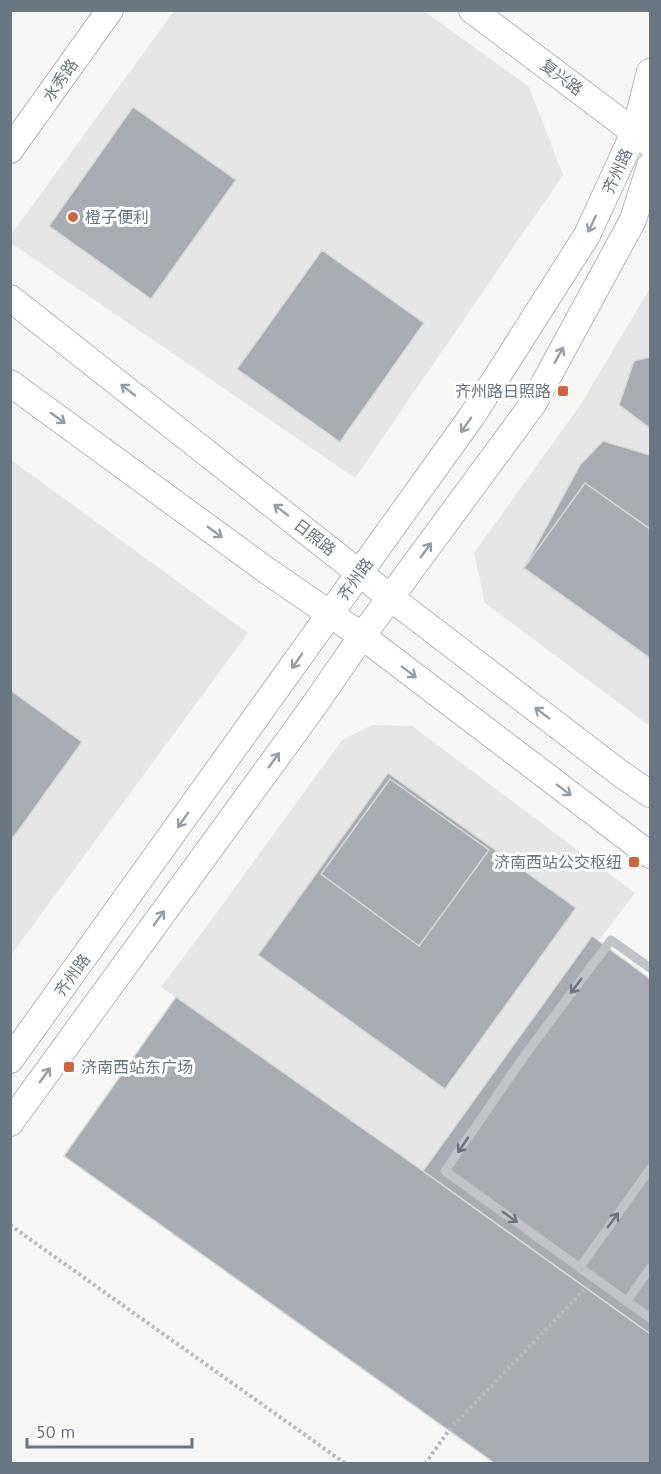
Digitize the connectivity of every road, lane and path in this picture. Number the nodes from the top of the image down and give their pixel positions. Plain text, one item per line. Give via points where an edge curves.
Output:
1 (110, 10) edge
2 (472, 10) edge
3 (651, 72) edge
4 (643, 138) edge
5 (10, 150) edge
6 (651, 166) edge
7 (10, 298) edge
8 (10, 383) edge
9 (360, 572) junction
10 (391, 598) junction
11 (330, 613) junction
12 (362, 636) junction
13 (651, 794) edge
14 (651, 855) edge
15 (651, 968) edge
16 (10, 1060) edge
17 (10, 1123) edge
18 (651, 1169) edge
19 (10, 1225) edge
20 (579, 1267) junction
21 (651, 1268) edge
22 (595, 1278) junction
23 (627, 1301) junction
24 (651, 1318) edge
25 (346, 1464) edge
26 (425, 1464) edge

1 - 5 main road, 水秀路
2 - 4 main road, 复兴路
3 - 4 main road, 齐州路
4 -> 9 main road, 齐州路 via 587,236 472,416
10 -> 6 main road, 齐州路 via 533,404 633,220
9 -> 7 main road, 日照路
8 -> 11 main road
9 - 10 main road, 日照路
9 - 11 main road, 齐州路
10 - 12 main road, 齐州路
13 -> 10 main road, 日照路
11 - 12 main road
11 -> 16 main road, 齐州路
12 -> 14 main road
17 -> 12 main road, 齐州路
15 -> 20 lane via 611,940 445,1171
20 -> 18 lane
19 - 25 path
20 - 22 lane
21 - 23 lane
22 - 23 lane
22 - 26 path via 449,1430
23 - 24 lane

